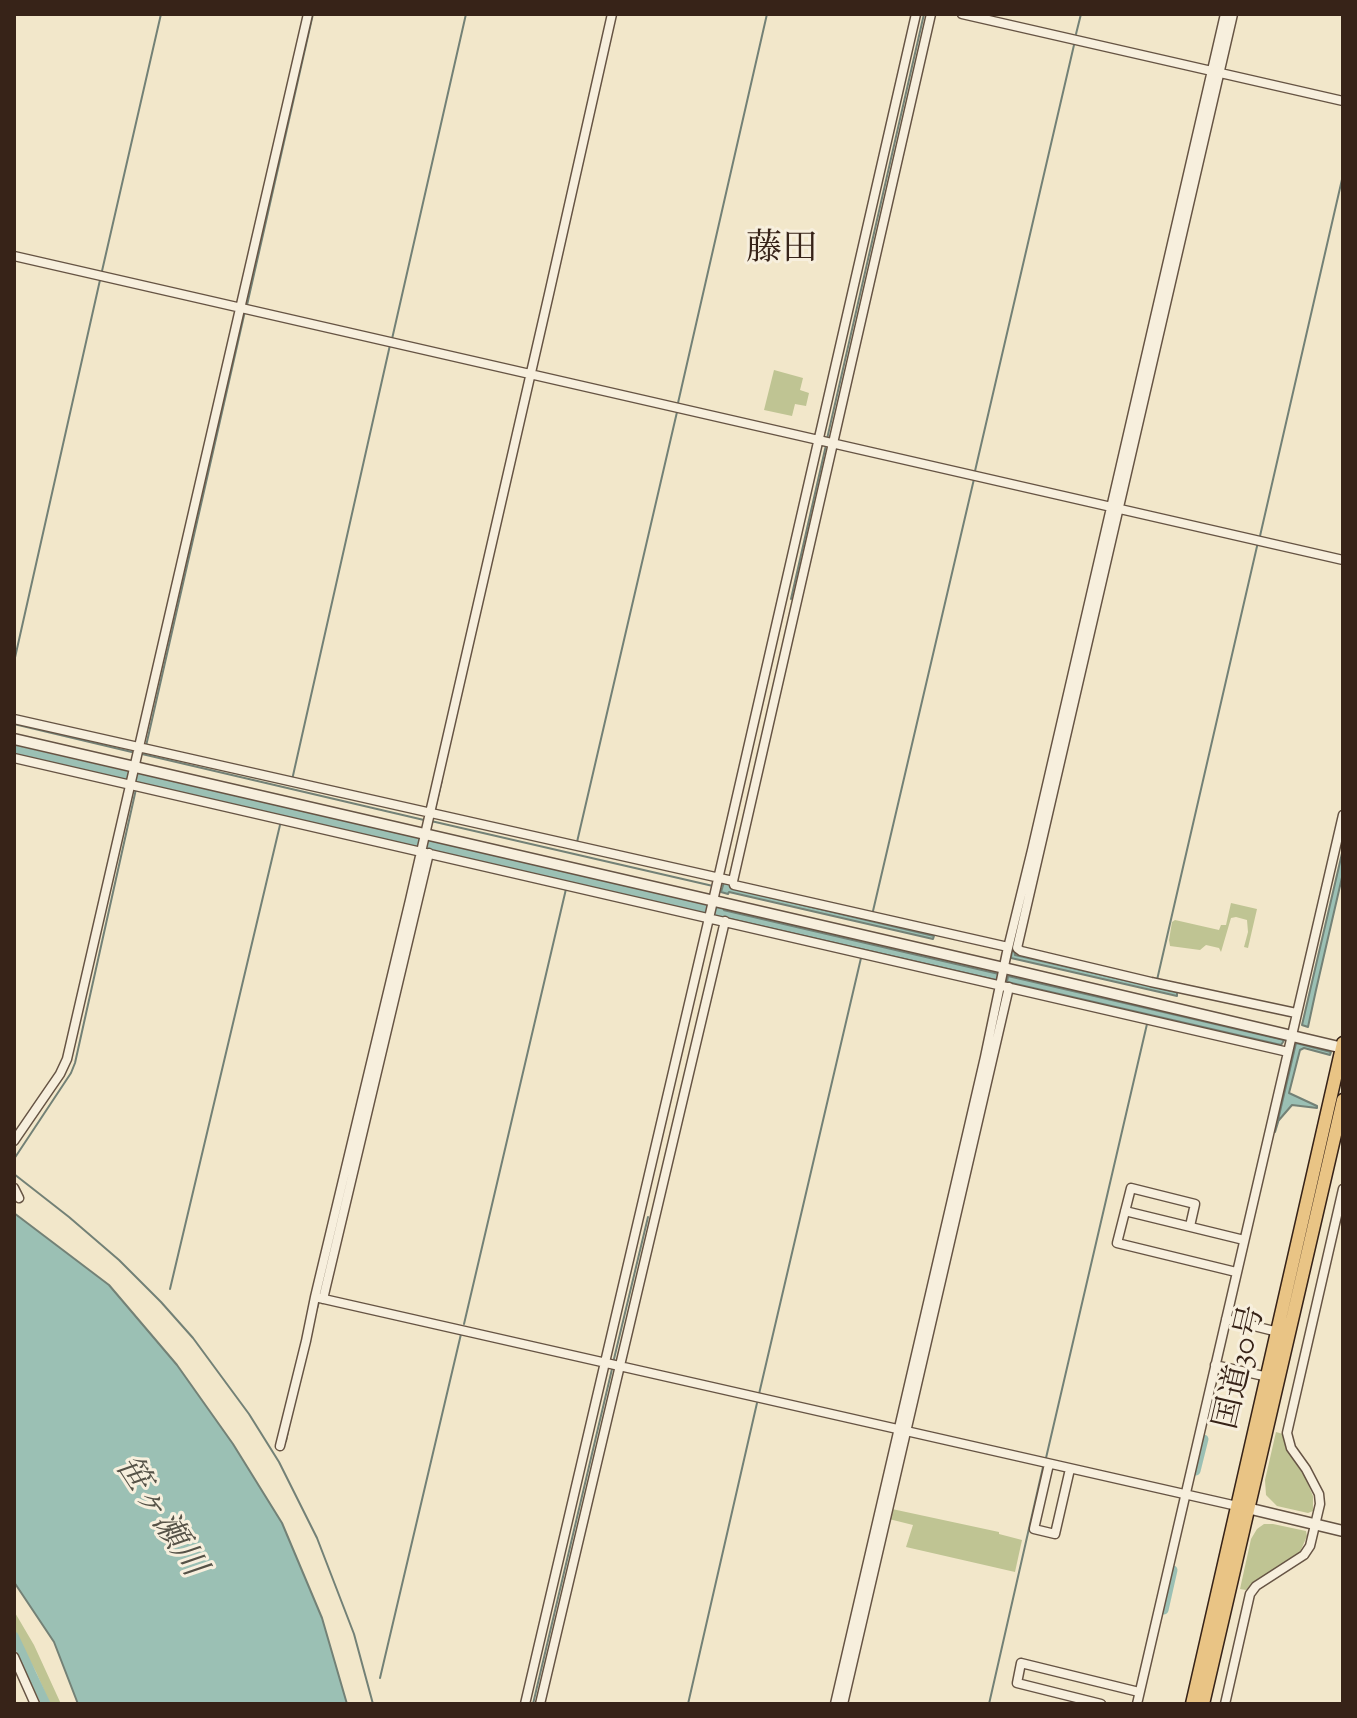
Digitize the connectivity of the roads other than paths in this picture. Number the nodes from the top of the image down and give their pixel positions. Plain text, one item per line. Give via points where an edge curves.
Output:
1 (308, 14) edge
2 (612, 14) edge
3 (916, 14) edge
4 (931, 14) edge
5 (962, 14) edge
6 (1225, 14) edge
7 (1233, 14) edge
8 (1216, 72) junction
9 (1343, 101) edge
10 (14, 256) edge
11 (244, 310) junction
12 (533, 373) junction
13 (826, 442) junction
14 (1115, 508) junction
15 (1343, 560) edge
16 (14, 719) edge
17 (14, 739) edge
18 (14, 758) edge
19 (137, 762) junction
20 (1343, 815) edge
21 (427, 831) junction
22 (718, 899) junction
23 (937, 940) junction
24 (1008, 962) junction
25 (1296, 1013) junction
26 (1291, 1035) junction
27 (1343, 1046) edge
28 (1288, 1052) junction
29 (682, 1071) junction
30 (1343, 1100) edge
31 (14, 1141) edge
32 (14, 1188) edge
33 (1343, 1189) edge
34 (19, 1198) dead end
35 (1125, 1211) junction
36 (646, 1222) junction
37 (1190, 1226) junction
38 (1244, 1240) junction
39 (1236, 1272) junction
40 (319, 1298) junction
41 (1226, 1319) junction
42 (1278, 1332) junction
43 (613, 1364) junction
44 (1219, 1366) junction
45 (1268, 1377) junction
46 (903, 1431) junction
47 (280, 1446) dead end
48 (1049, 1464) junction
49 (1070, 1469) junction
50 (1186, 1495) junction
51 (1243, 1507) junction
52 (1315, 1525) junction
53 (1343, 1531) edge
54 (14, 1657) edge
55 (1139, 1692) junction
56 (35, 1704) edge
57 (525, 1704) edge
58 (540, 1704) edge
59 (835, 1704) edge
60 (843, 1704) edge
61 (1101, 1704) edge
62 (1137, 1704) edge
63 (1192, 1704) edge
64 (1203, 1704) edge
65 (1225, 1704) edge

1 - 11 street
2 - 12 street
3 - 13 street
4 - 13 street
5 - 8 street
6 - 8 street
7 - 8 street
8 - 9 street
8 - 14 street
10 - 11 street
11 - 12 street
11 - 19 street
12 - 13 street
12 - 21 street
13 - 14 street
13 - 22 street
13 - 22 street
14 - 15 street
14 - 24 street
16 - 19 street
17 - 19 street
18 - 19 street
19 - 21 street
19 - 21 street
19 - 21 street via 291,782
19 - 31 street via 67,1059
20 - 25 street
21 - 22 street
21 - 22 street
21 - 22 street via 576,847
21 - 40 street
22 - 23 street
22 - 23 street via 734,885
22 - 24 street
22 - 29 street
22 - 29 street
23 - 24 street
23 - 24 street
24 - 25 street via 1021,951
24 - 26 street
24 - 28 street
24 - 46 street
25 - 26 street
26 - 27 street
26 - 28 street
27 - 42 highway, 国道30号
28 - 38 street
29 - 36 street
29 - 36 street
30 - 51 highway, 国道30号
32 - 34 street
33 - 52 street via 1287,1433 1319,1494
35 - 37 street
35 - 37 street via 1131,1188 1195,1204
35 - 39 street via 1117,1243
36 - 43 street
36 - 43 street
37 - 38 street
38 - 39 street
39 - 41 street
40 - 43 street
40 - 47 street
41 - 42 street
41 - 44 street
42 - 45 highway, 国道30号
43 - 46 street
43 - 57 street
43 - 58 street
44 - 45 street
44 - 50 street
45 - 51 highway, 国道30号
46 - 48 street
46 - 59 street
46 - 60 street
48 - 49 street
48 - 49 street via 1034,1529 1055,1534
49 - 50 street
50 - 51 street
50 - 55 street
51 - 52 street
51 - 63 highway, 国道30号
51 - 64 highway, 国道30号
52 - 53 street
52 - 65 street via 1304,1555 1250,1594
54 - 56 street
55 - 61 street via 1021,1663 1017,1683
55 - 62 street

